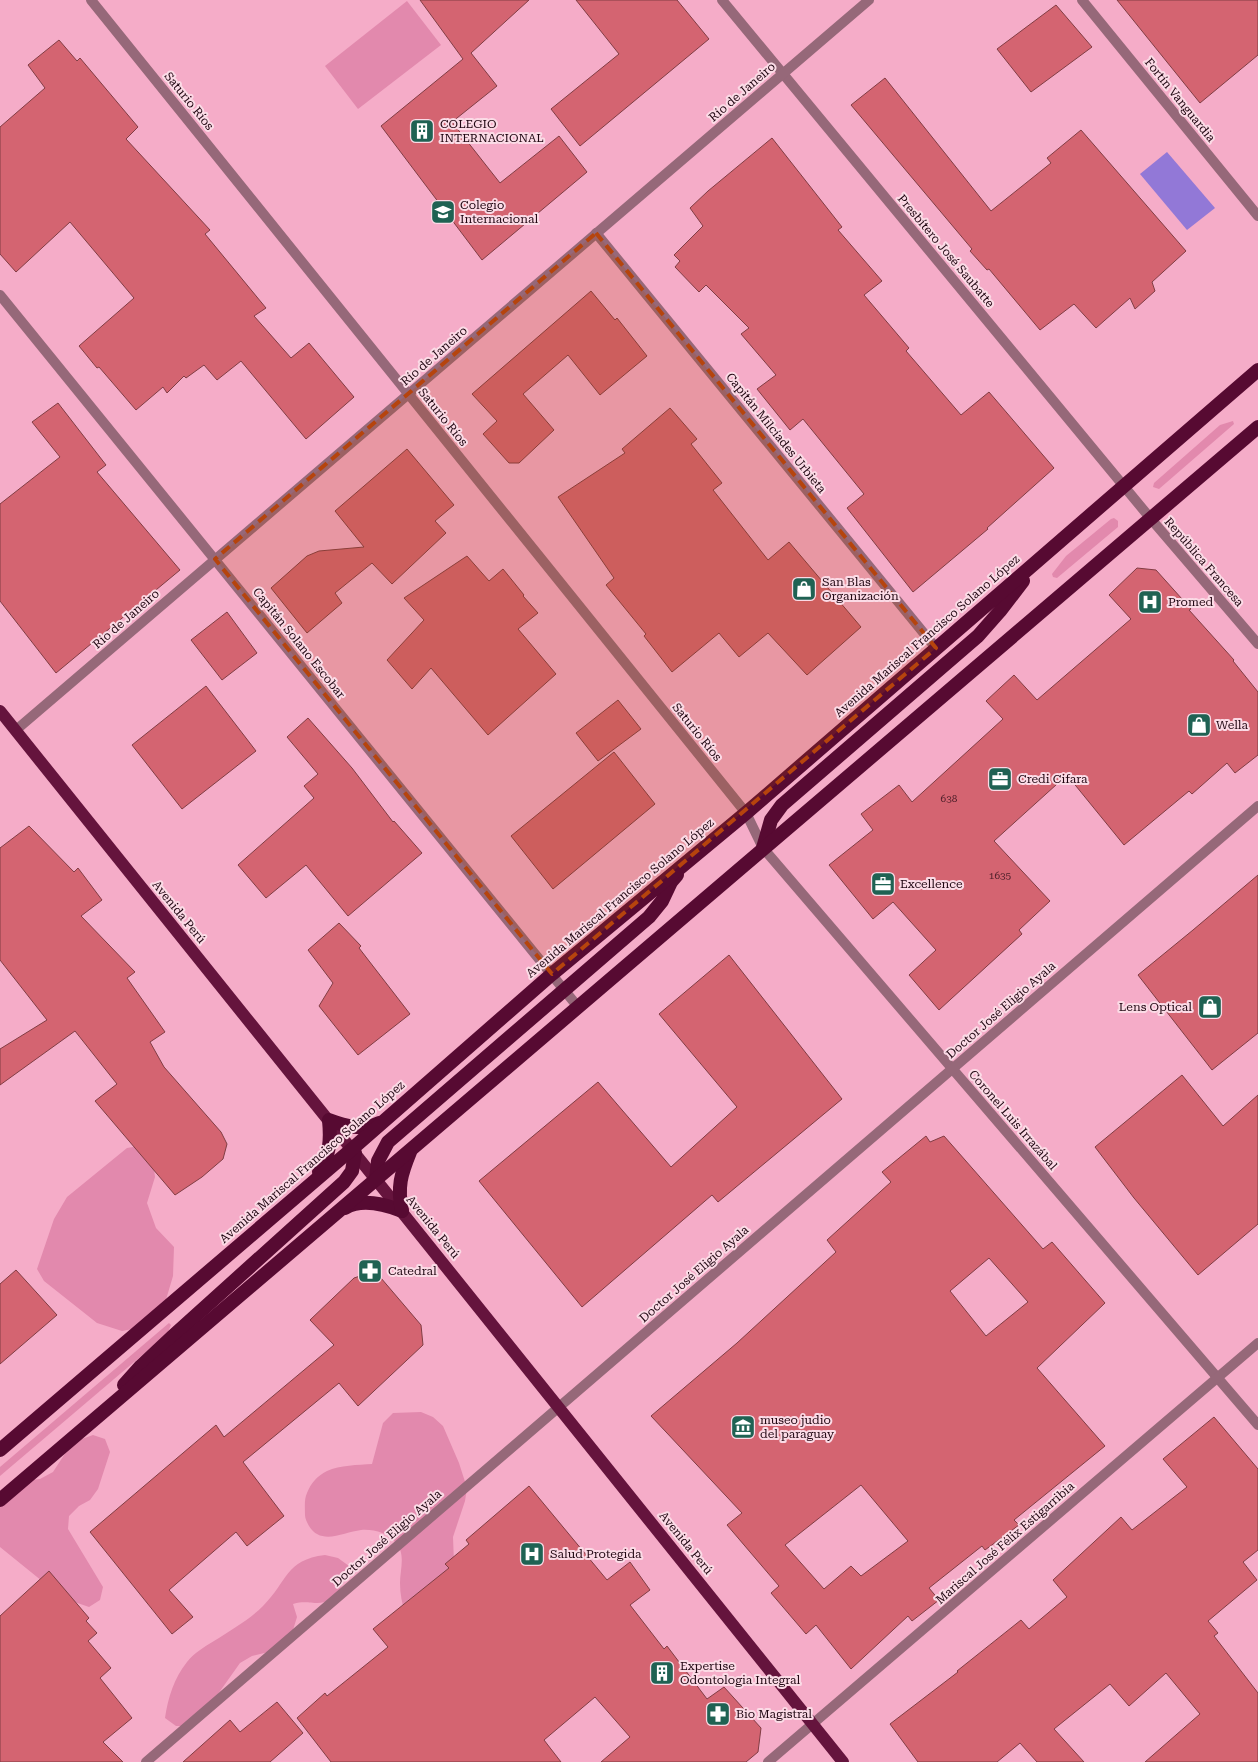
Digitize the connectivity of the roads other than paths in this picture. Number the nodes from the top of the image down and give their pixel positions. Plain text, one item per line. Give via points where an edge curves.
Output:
1 (91, 0) edge
2 (722, 0) edge
3 (869, 0) edge
4 (1082, 0) edge
5 (782, 74) junction
6 (1258, 216) edge
7 (596, 233) junction
8 (0, 295) edge
9 (1258, 370) edge
10 (408, 394) junction
11 (1258, 427) edge
12 (1124, 486) junction
13 (1151, 519) junction
14 (215, 559) junction
15 (1036, 562) junction
16 (1258, 644) edge
17 (936, 648) junction
18 (0, 711) edge
19 (16, 730) junction
20 (1258, 806) edge
21 (746, 813) junction
22 (754, 828) joint
23 (763, 848) junction
24 (690, 859) junction
25 (552, 974) junction
26 (565, 990) junction
27 (578, 1007) junction
28 (952, 1069) junction
29 (329, 1120) junction
30 (384, 1120) junction
31 (412, 1148) junction
32 (354, 1151) junction
33 (376, 1179) junction
34 (311, 1182) junction
35 (402, 1211) junction
36 (334, 1214) junction
37 (1258, 1343) edge
38 (1217, 1377) junction
39 (559, 1407) junction
40 (108, 1408) junction
41 (1258, 1425) edge
42 (0, 1450) edge
43 (0, 1500) edge
44 (813, 1723) junction
45 (146, 1762) edge
46 (768, 1762) edge
47 (843, 1762) edge

1 - 10 street, Saturio Ríos
2 - 5 street, Presbítero José Saubatte
3 - 5 street, Río de Janeiro
4 - 6 street, Fortín Vanguardia
5 - 7 street, Río de Janeiro
5 - 12 street, Presbítero José Saubatte
7 - 10 street, Río de Janeiro
7 - 17 street, Capitán Milcíades Urbieta
8 - 14 street, Capitán Solano Escobar
9 - 12 highway, Avenida Mariscal Francisco Solano López
10 - 14 street, Río de Janeiro
10 - 21 street, Saturio Ríos
11 - 13 highway
12 - 13 street, Presbítero José Saubatte
12 - 15 highway, Avenida Mariscal Francisco Solano López
13 - 16 street, República Francesa
13 - 23 highway
14 - 19 street, Río de Janeiro
14 - 25 street, Capitán Solano Escobar
15 - 17 highway, Avenida Mariscal Francisco Solano López
15 - 23 highway via 978,636 782,805 770,820
17 - 21 highway, Avenida Mariscal Francisco Solano López
18 - 19 main road, Avenida Perú
19 - 29 main road, Avenida Perú
20 - 28 street, Doctor José Eligio Ayala
21 - 22 street, Saturio Ríos
21 - 24 highway, Avenida Mariscal Francisco Solano López
22 - 23 street, Coronel Luis Irrazábal
23 - 27 highway
23 - 28 street, Coronel Luis Irrazábal
24 - 25 highway, Avenida Mariscal Francisco Solano López
24 - 26 highway via 649,917
25 - 26 street, Capitán Solano Escobar
25 - 30 highway, Avenida Mariscal Francisco Solano López
26 - 27 street, Capitán Solano Escobar
26 - 33 highway via 388,1142 378,1161
27 - 31 highway
28 - 38 street, Coronel Luis Irrazábal
28 - 39 street, Doctor José Eligio Ayala
29 - 30 highway via 361,1127 374,1126
29 - 32 main road, Avenida Perú
29 - 34 highway via 330,1148 325,1163
30 - 32 highway, Avenida Mariscal Francisco Solano López
31 - 33 highway
31 - 35 highway via 400,1178 398,1196
32 - 33 main road, Avenida Perú
32 - 34 highway, Avenida Mariscal Francisco Solano López
32 - 40 highway via 352,1171 344,1182 141,1366
33 - 35 main road, Avenida Perú
33 - 36 highway
34 - 42 highway, Avenida Mariscal Francisco Solano López
35 - 36 highway via 371,1203 348,1206
35 - 39 main road, Avenida Perú
36 - 40 highway
37 - 38 street, Mariscal José Félix Estigarribia
38 - 41 street, Coronel Luis Irrazábal
38 - 44 street, Mariscal José Félix Estigarribia
39 - 44 main road, Avenida Perú
39 - 45 street, Doctor José Eligio Ayala
40 - 43 highway
44 - 46 street, Mariscal José Félix Estigarribia
44 - 47 main road, Avenida Perú

